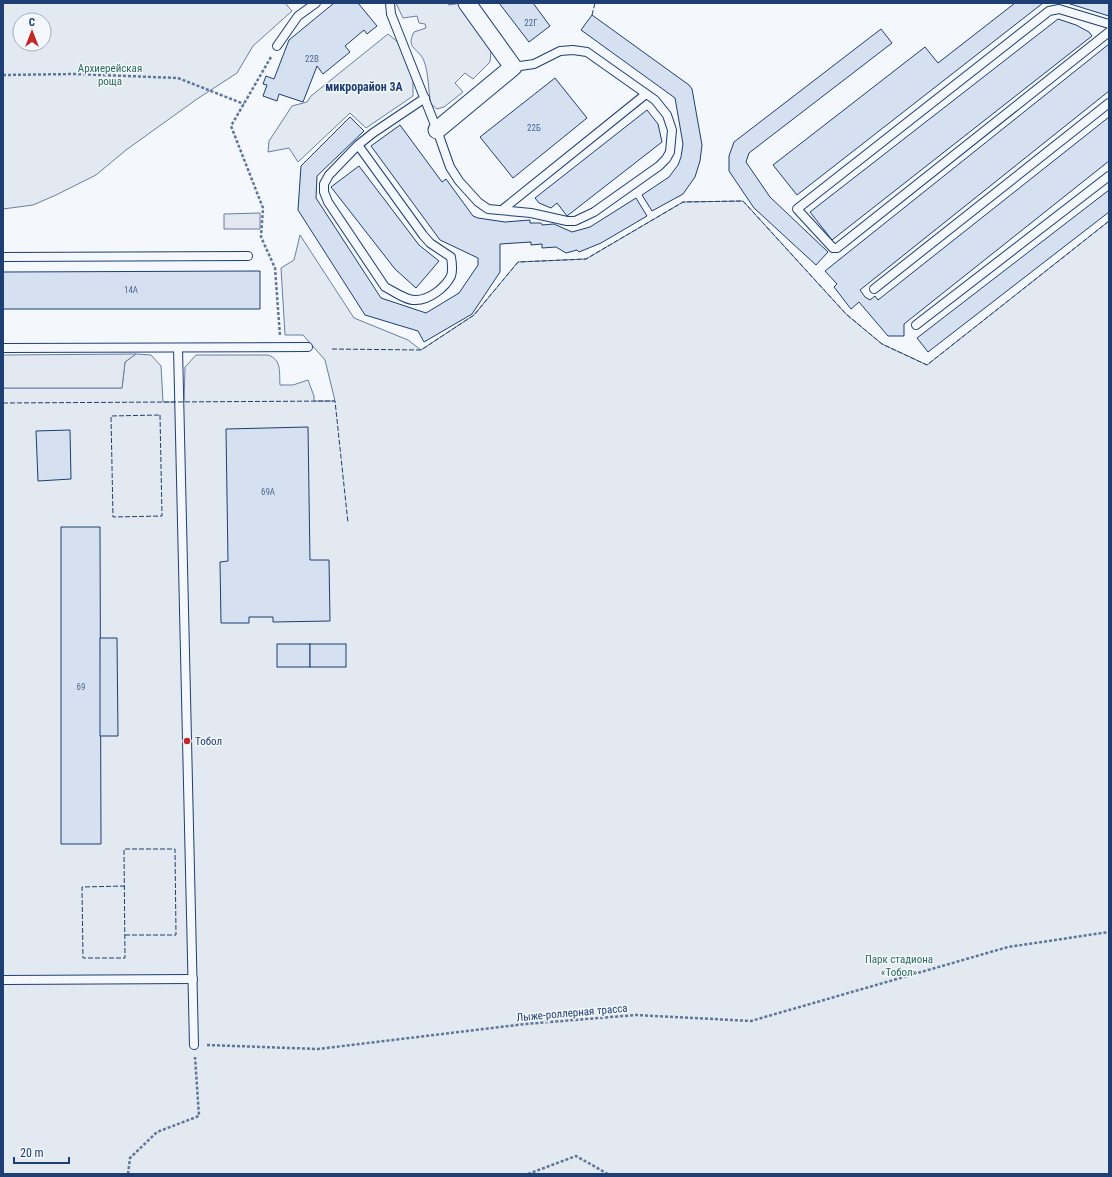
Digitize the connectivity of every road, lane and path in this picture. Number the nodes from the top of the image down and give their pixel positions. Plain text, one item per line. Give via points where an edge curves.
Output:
1 (316, 3) edge
2 (390, 3) edge
3 (467, 3) edge
4 (1109, 24) edge
5 (1109, 32) edge
6 (277, 46) joint
7 (513, 67) junction
8 (3, 75) edge
9 (646, 94) junction
10 (425, 98) junction
11 (1109, 103) edge
12 (244, 104) junction
13 (437, 130) junction
14 (358, 145) junction
15 (1109, 176) edge
16 (502, 210) junction
17 (248, 256) dead end
18 (3, 257) edge
19 (874, 289) dead end
20 (916, 326) dead end
21 (280, 336) dead end
22 (308, 347) dead end
23 (3, 348) edge
24 (178, 348) junction
25 (1109, 932) edge
26 (193, 979) junction
27 (3, 980) edge
28 (194, 1045) junction
29 (128, 1174) edge
30 (528, 1174) edge
31 (608, 1174) edge

1 - 6 lane via 298,16
2 - 10 lane via 391,14
3 - 7 street
4 - 5 lane via 1059,9 1049,11 797,209 833,248 837,248
6 - 12 path
7 - 9 lane via 534,64 560,51 587,52
7 - 13 street
8 - 12 path via 75,74 178,78
9 - 16 lane
9 - 16 lane via 655,100 667,115 672,130 670,152 659,166 594,212 575,221
10 - 13 lane
10 - 14 lane via 373,132
11 - 19 lane
12 - 21 path via 231,126 263,208 261,236 275,268
13 - 16 lane via 450,167 459,181 488,209
14 - 14 lane via 329,175 324,184 328,202 385,286 415,301 428,298 451,276 451,257 423,235
15 - 20 lane
17 - 18 lane
22 - 24 lane
23 - 24 lane
24 - 26 lane
25 - 28 path, Лыже-роллерная трасса via 1008,947 751,1021 636,1015 525,1024 318,1049
26 - 27 lane
26 - 28 lane
28 - 29 path via 199,1116 157,1132 130,1158
30 - 31 path via 576,1156

